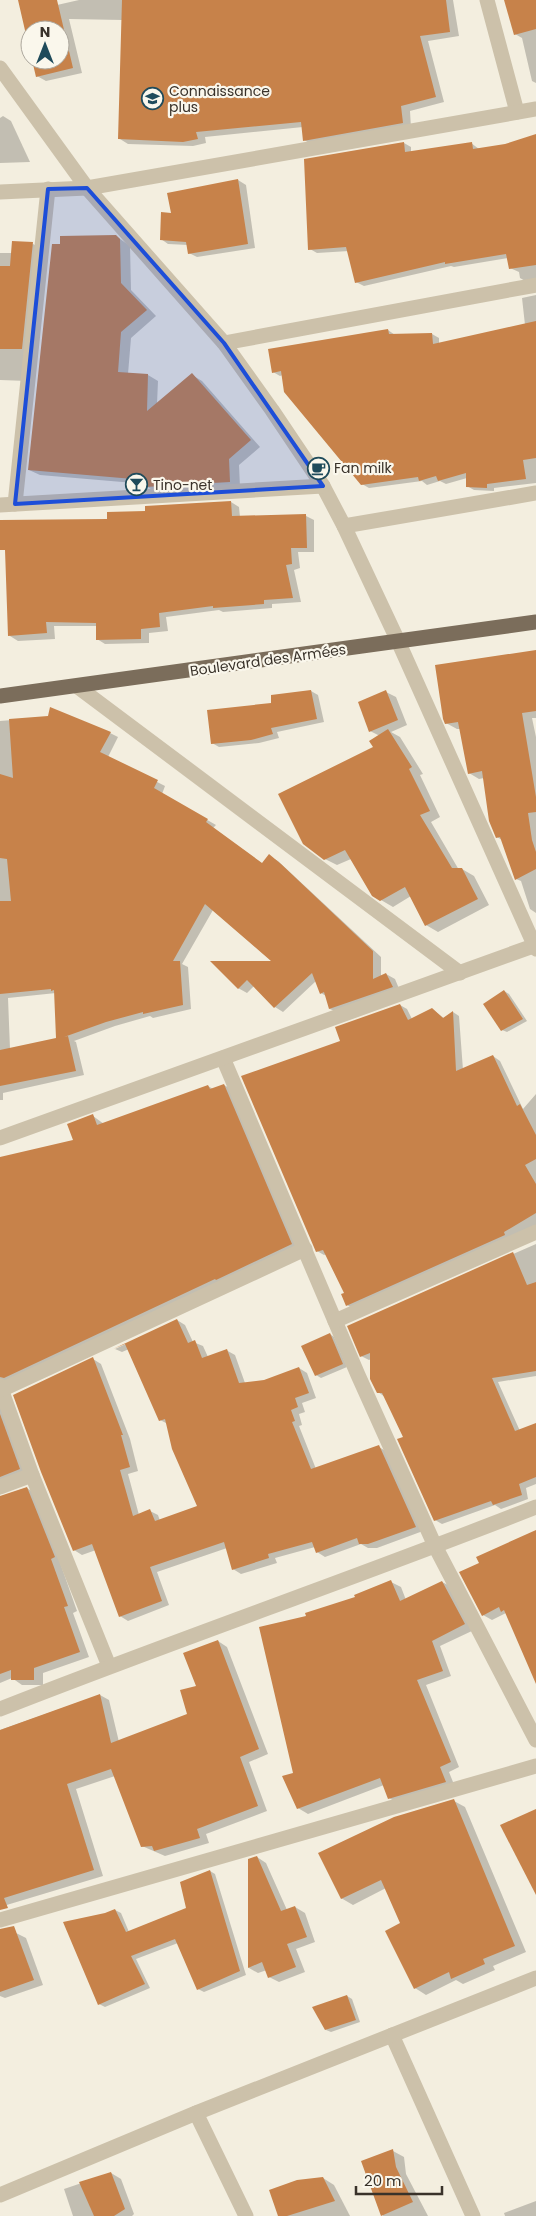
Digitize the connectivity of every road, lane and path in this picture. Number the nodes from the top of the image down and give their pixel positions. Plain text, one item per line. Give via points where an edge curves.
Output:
1 (487, 0) edge
2 (0, 68) edge
3 (536, 108) edge
4 (517, 112) junction
5 (87, 188) junction
6 (48, 189) junction
7 (0, 192) edge
8 (536, 285) edge
9 (224, 343) junction
10 (323, 486) junction
11 (536, 493) edge
12 (15, 504) junction
13 (0, 505) edge
14 (344, 526) junction
15 (536, 622) edge
16 (398, 641) junction
17 (78, 687) junction
18 (0, 696) edge
19 (536, 946) edge
20 (460, 973) junction
21 (223, 1058) junction
22 (0, 1138) edge
23 (536, 1232) edge
24 (305, 1249) junction
25 (335, 1321) junction
26 (1, 1388) edge
27 (32, 1475) junction
28 (0, 1486) edge
29 (536, 1507) edge
30 (435, 1546) junction
31 (109, 1666) junction
32 (0, 1709) edge
33 (536, 1740) edge
34 (536, 1766) edge
35 (0, 1920) edge
36 (536, 1978) edge
37 (392, 2036) junction
38 (196, 2112) junction
39 (0, 2195) edge
40 (246, 2216) edge
41 (473, 2216) edge

1 - 4 street
2 - 5 street
3 - 4 street
4 - 5 street
5 - 6 street
5 - 9 street
6 - 7 street
6 - 12 street
8 - 9 street
9 - 10 street
10 - 12 street
10 - 14 street
11 - 14 street
12 - 13 street
14 - 16 street
15 - 16 main road, Boulevard des Armées
16 - 17 main road, Boulevard des Armées
16 - 19 street
17 - 18 main road, Boulevard des Armées
17 - 20 street
19 - 20 street
20 - 21 street
21 - 22 street
21 - 24 street
23 - 25 street
24 - 25 street
24 - 26 street
25 - 30 street
26 - 27 street
27 - 28 street
27 - 31 street
29 - 30 street
30 - 31 street
30 - 33 street
31 - 32 street
34 - 35 street
36 - 37 street
37 - 38 street
37 - 41 street
38 - 39 street
38 - 40 street

